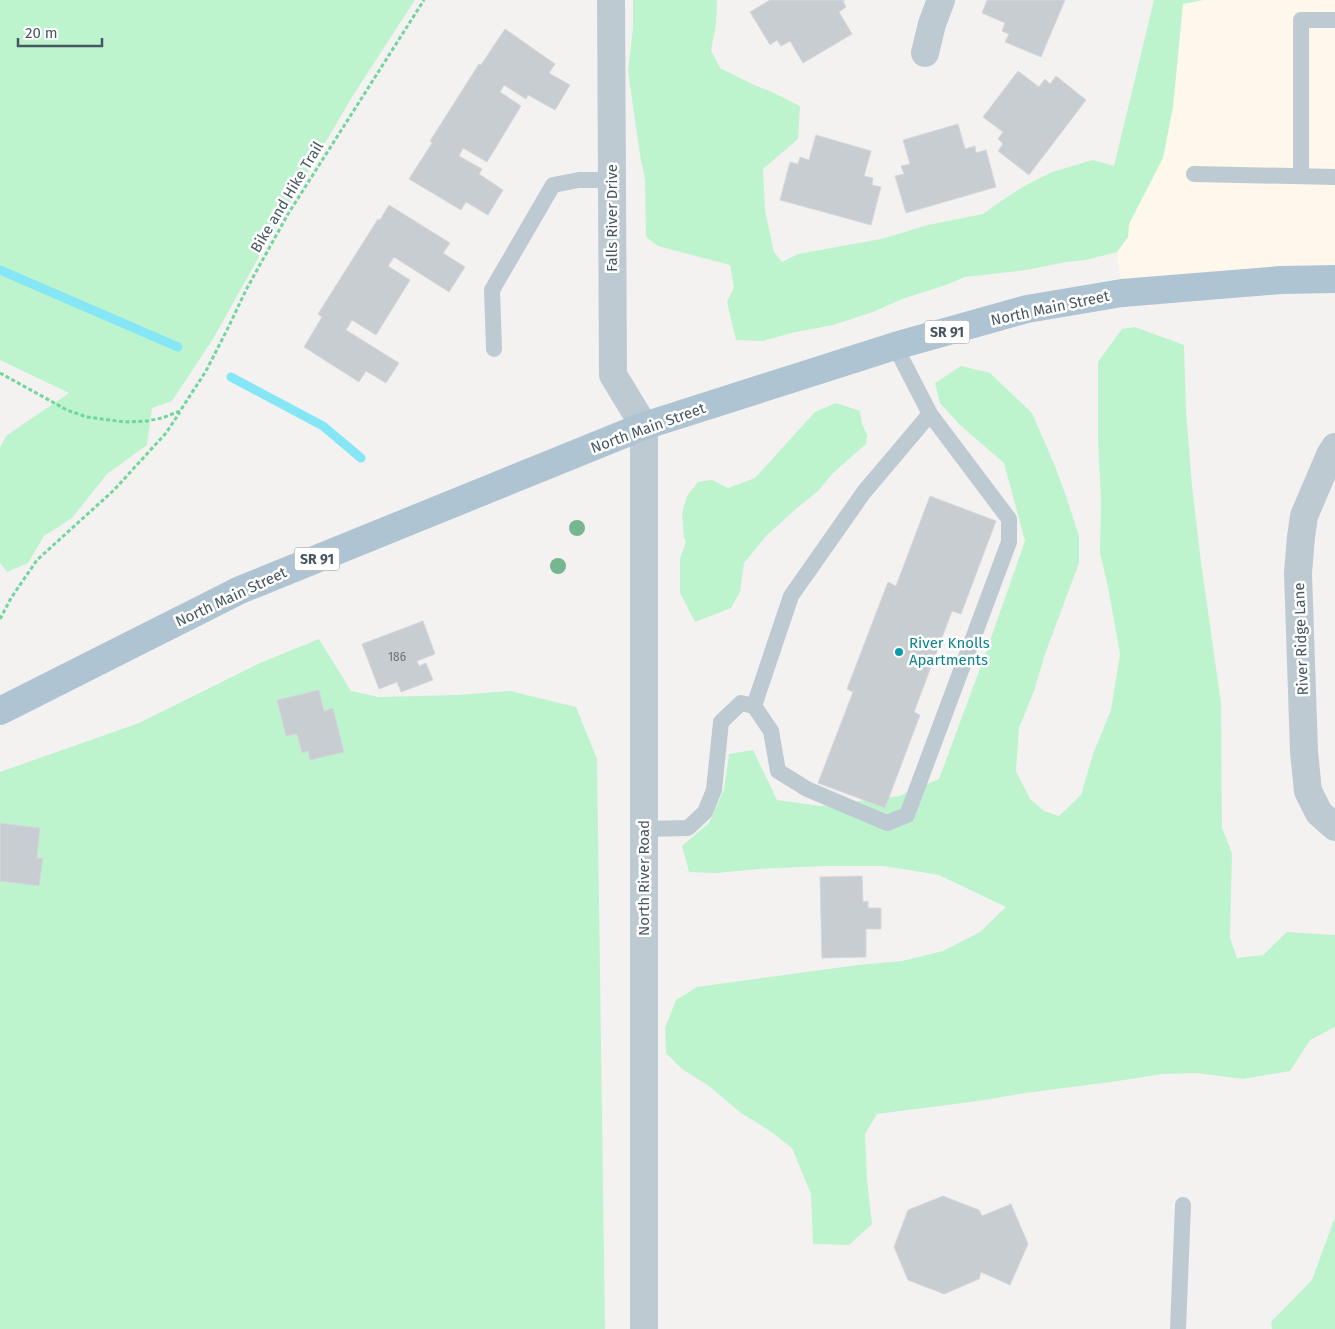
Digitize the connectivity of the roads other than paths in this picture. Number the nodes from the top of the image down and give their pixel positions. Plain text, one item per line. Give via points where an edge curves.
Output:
1 (612, 0) edge
2 (941, 0) edge
3 (1335, 20) edge
4 (925, 53) dead end
5 (1194, 174) dead end
6 (1301, 176) junction
7 (1335, 177) edge
8 (612, 180) junction
9 (1335, 279) edge
10 (895, 346) junction
11 (494, 349) dead end
12 (930, 414) junction
13 (644, 426) junction
14 (1335, 447) edge
15 (754, 706) junction
16 (0, 711) edge
17 (1335, 827) edge
18 (644, 829) junction
19 (1183, 1205) dead end
20 (644, 1329) edge
21 (1178, 1329) edge

1 - 8 street, Falls River Drive
2 - 4 street
3 - 6 lane via 1301,20
5 - 6 lane
6 - 7 lane
8 - 11 lane via 579,180 553,186 492,290
8 - 13 street, Falls River Drive via 613,375
9 - 10 main road, North Main Street / SR 91 via 1281,280 1122,293 1027,310
10 - 12 lane
10 - 13 main road, North Main Street / SR 91
12 - 15 lane via 864,492 791,596
12 - 15 lane via 1009,519 1009,542 908,815 888,824 807,789 778,771 771,731
13 - 16 main road, North Main Street / SR 91 via 240,590
13 - 18 street, North River Road
14 - 17 street, River Ridge Lane via 1304,516 1298,573 1308,791 1319,813
15 - 18 lane via 741,703 721,722 714,790 705,812 688,828
18 - 20 street, North River Road
19 - 21 lane

